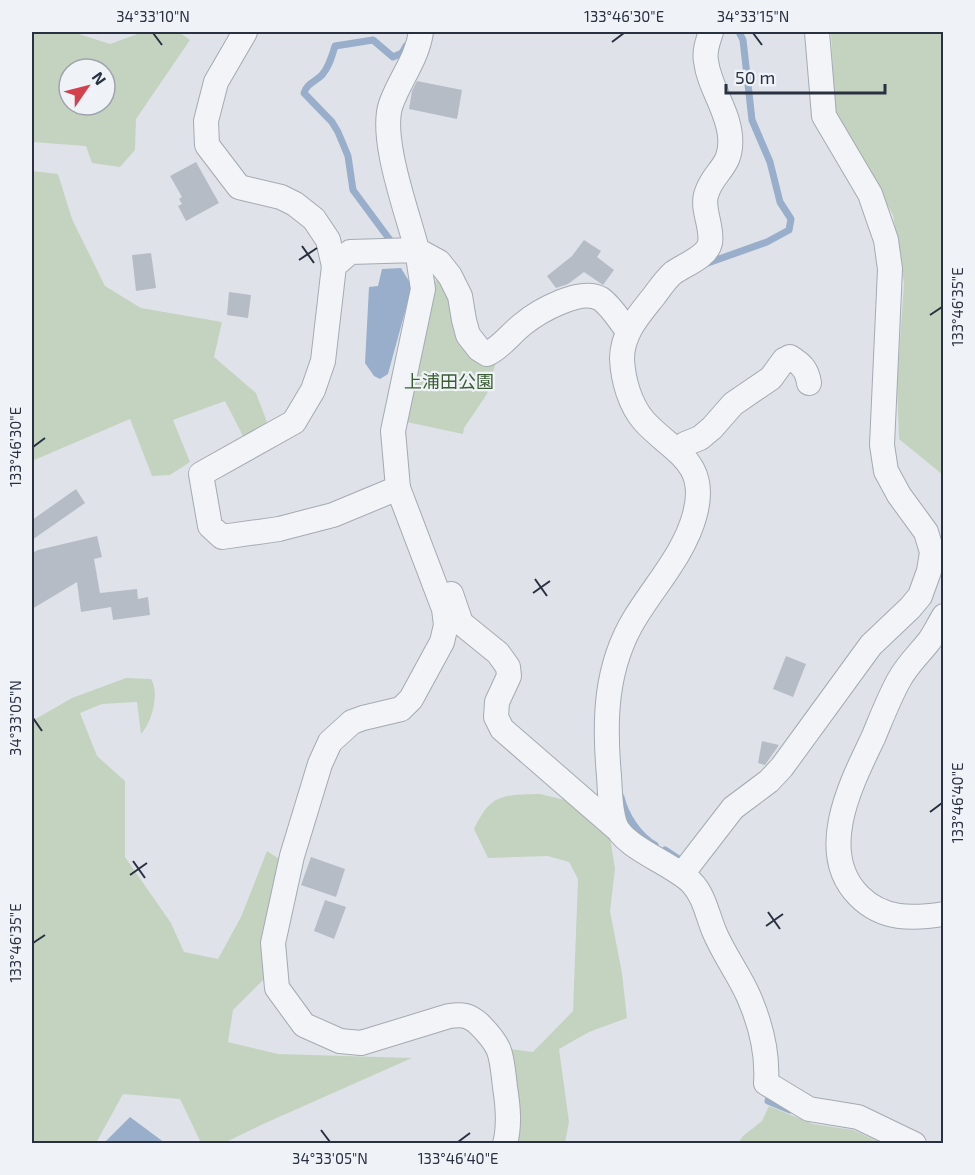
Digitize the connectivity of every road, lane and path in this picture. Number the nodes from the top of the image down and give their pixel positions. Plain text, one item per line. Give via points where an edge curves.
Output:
1 (245, 32) edge
2 (421, 32) edge
3 (711, 32) edge
4 (817, 32) edge
5 (417, 250) junction
6 (334, 266) junction
7 (628, 331) junction
8 (809, 383) dead end
9 (682, 448) junction
10 (398, 488) junction
11 (935, 536) edge
12 (427, 566) junction
13 (944, 616) edge
14 (616, 828) junction
15 (687, 868) junction
16 (944, 914) edge
17 (505, 1143) edge
18 (914, 1143) edge

1 - 6 street via 216,82 206,121 207,145 239,187 281,197 314,219 328,240
2 - 5 street via 388,120 391,152
3 - 7 street via 705,60 728,125 730,148 728,161 705,200 710,244 704,253 670,275
4 - 11 street via 824,117 870,194 886,240 890,269 882,445 886,471 899,495
5 - 6 street via 350,252
5 - 7 street via 439,262 450,276 460,296 468,334 487,354 532,318 578,297 591,295 602,300
5 - 10 street via 423,289 393,431
6 - 10 street via 323,361 313,390 294,422 201,474 210,526 222,537 279,529 333,515
7 - 9 street via 622,359 631,399 642,418
8 - 9 street via 807,372 790,357 771,378 733,404 712,428
9 - 14 street via 695,475 695,515 687,537 624,637 609,686 605,739
10 - 12 street
11 - 15 street via 920,596 865,653 782,767 733,808
12 - 14 street via 436,562 461,623 498,653 508,667 495,717 502,729
12 - 17 street via 444,609 442,642 411,699 401,709 352,722 330,742 292,856 273,943 277,988 304,1025 340,1041 361,1043 449,1016 473,1017 491,1035 501,1055 508,1108
13 - 16 street via 900,679 856,772 845,798 838,841 846,880 869,905 894,916 921,918
14 - 15 street via 637,848
15 - 18 street via 748,995 765,1056 766,1083 809,1109 858,1117

